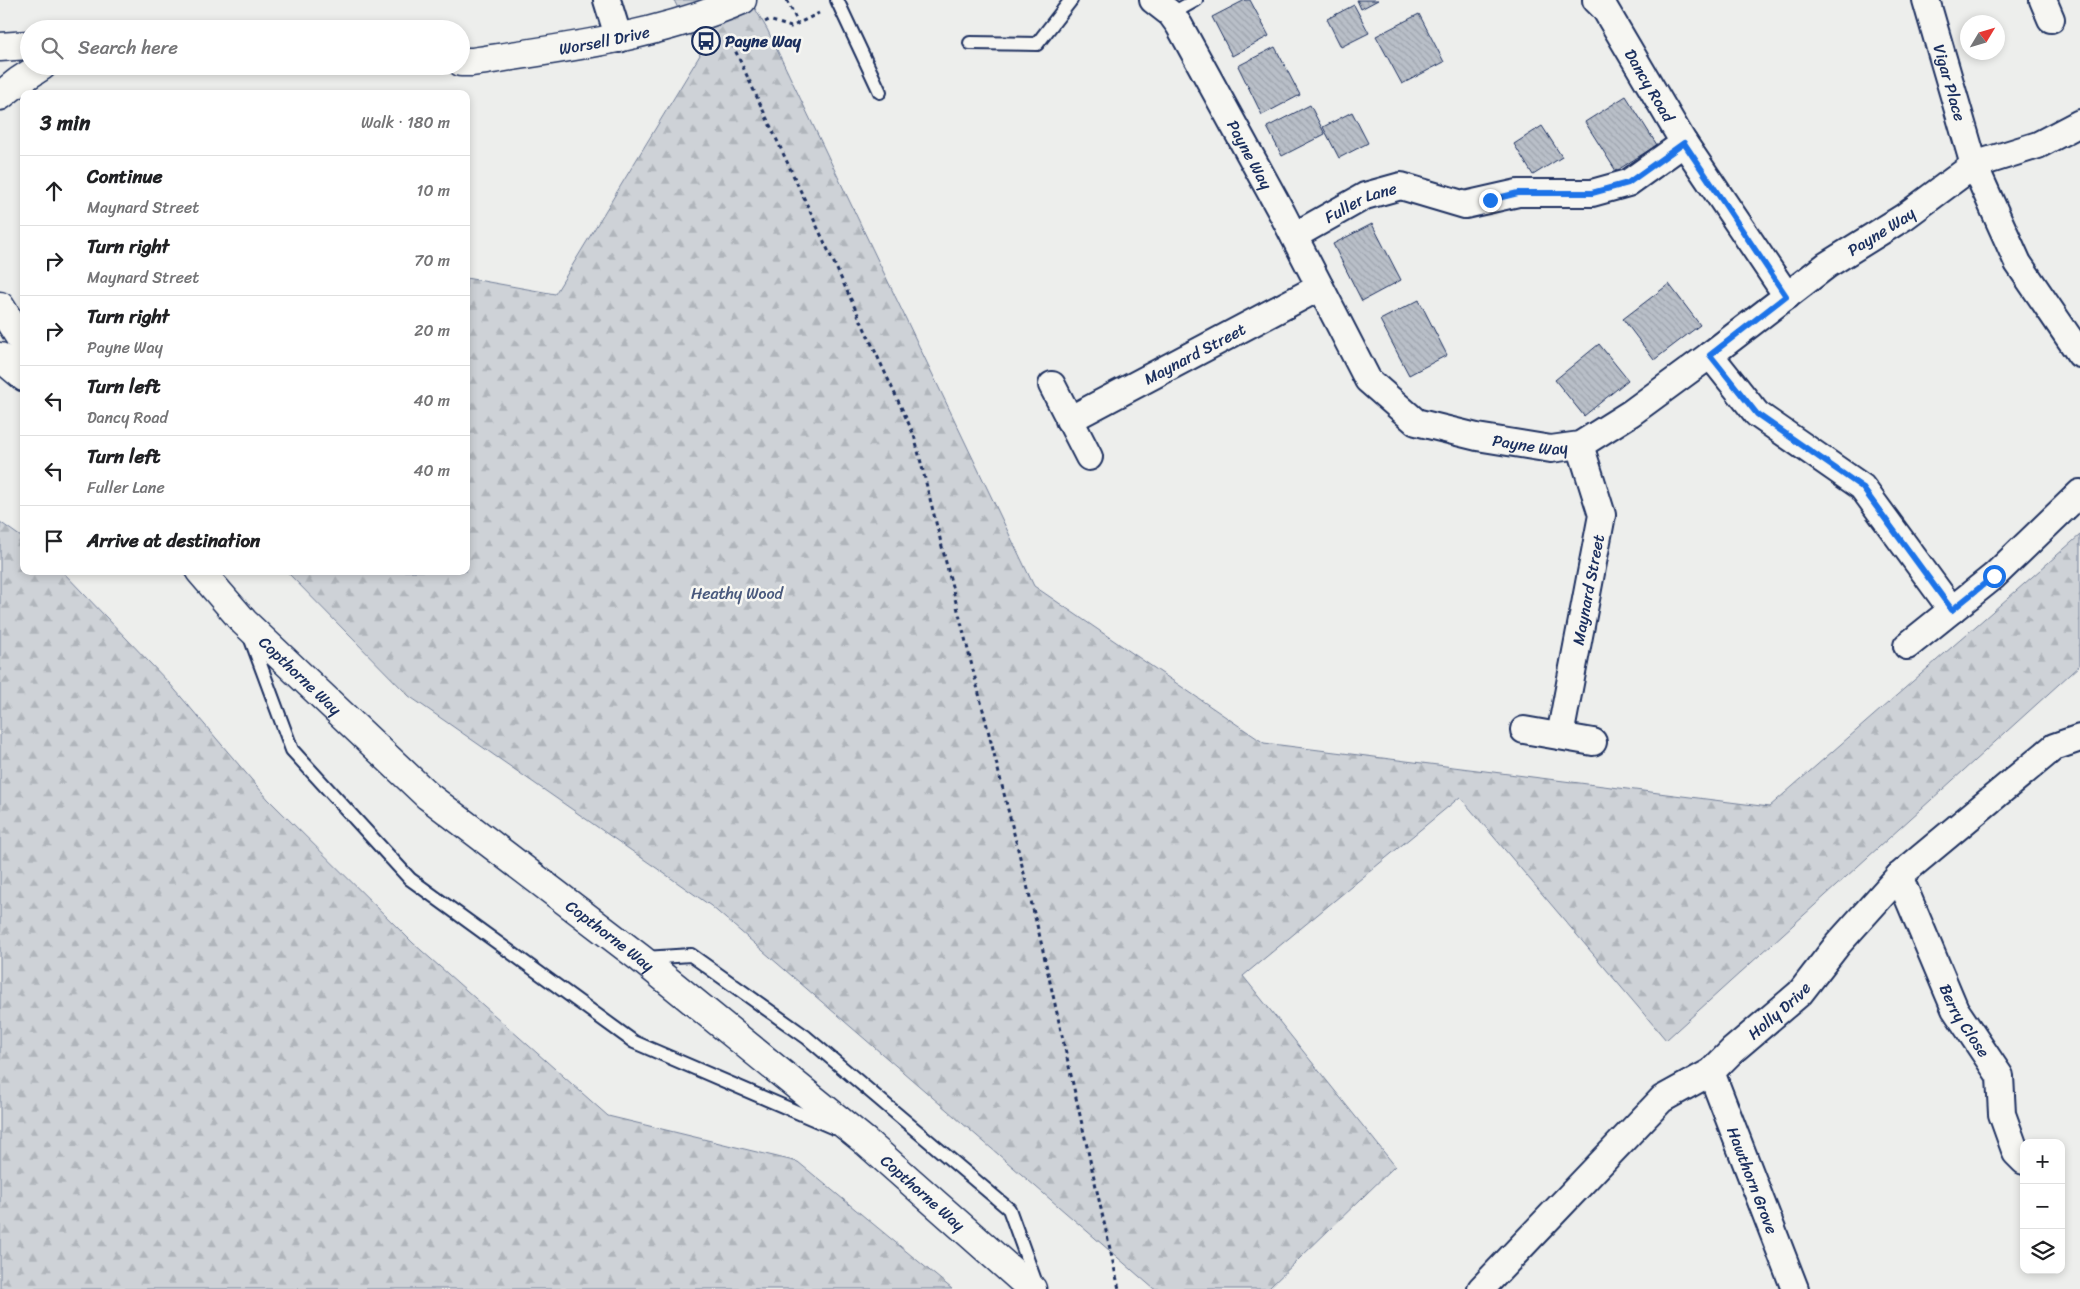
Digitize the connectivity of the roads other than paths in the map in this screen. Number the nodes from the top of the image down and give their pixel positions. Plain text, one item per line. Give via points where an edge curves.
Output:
1 (607, 0) edge
2 (742, 0) edge
3 (1071, 0) edge
4 (1196, 0) edge
5 (1596, 0) edge
6 (1926, 0) edge
7 (838, 2) edge
8 (1162, 7) edge
9 (619, 39) junction
10 (970, 43) dead end
11 (20, 46) edge
12 (0, 47) edge
13 (470, 62) edge
14 (28, 75) edge
15 (880, 92) dead end
16 (0, 96) edge
17 (2080, 123) edge
18 (1684, 143) junction
19 (1974, 165) junction
20 (1294, 236) junction
21 (1320, 287) junction
22 (1786, 296) junction
23 (0, 306) edge
24 (20, 338) edge
25 (2080, 354) edge
26 (1710, 355) junction
27 (0, 357) edge
28 (20, 374) edge
29 (1052, 385) dead end
30 (1069, 420) junction
31 (1580, 445) junction
32 (1089, 457) dead end
33 (2080, 493) edge
34 (203, 575) edge
35 (1952, 610) junction
36 (244, 622) junction
37 (1907, 646) dead end
38 (1524, 730) dead end
39 (1560, 736) junction
40 (2080, 738) edge
41 (1593, 742) dead end
42 (1899, 876) junction
43 (640, 958) junction
44 (1711, 1072) junction
45 (866, 1142) junction
46 (2020, 1157) edge
47 (1032, 1289) edge
48 (1038, 1289) edge
49 (1481, 1289) edge
50 (1795, 1289) edge

1 - 9 street
2 - 9 main road, Worsell Drive via 717,11
3 - 10 lane via 1037,44
4 - 8 lane
5 - 18 street, Dancy Road via 1605,9
6 - 19 street, Vigar Place
7 - 15 lane
8 - 20 street, Payne Way via 1179,25
9 - 13 main road, Worsell Drive
11 - 12 main road
14 - 16 main road
17 - 19 street, Payne Way via 2038,145
18 - 20 street, Fuller Lane via 1628,183 1592,193 1518,193 1465,205 1401,186 1365,196
18 - 22 street, Dancy Road
19 - 22 street, Payne Way via 1904,217 1827,265
19 - 25 street, Vigar Place via 2018,263
20 - 21 street, Payne Way
21 - 30 street, Maynard Street
21 - 31 street, Payne Way via 1368,380 1416,422 1477,437 1552,449
22 - 26 street, Payne Way
23 - 24 main road
26 - 31 street, Payne Way via 1631,414
26 - 35 street via 1757,414 1862,487
27 - 28 main road
29 - 30 street
30 - 32 street
31 - 39 street, Maynard Street via 1602,515
33 - 35 street via 1994,576
34 - 36 main road, Copthorne Way
35 - 37 street
36 - 43 main road, Copthorne Way via 428,796
36 - 45 lane via 292,750 410,879 634,1042
38 - 39 street
39 - 41 street
40 - 42 street, Holly Drive via 2054,748
42 - 44 street, Holly Drive via 1800,992
42 - 46 street, Berry Close via 1955,1009 2000,1076 2002,1114
43 - 45 main road, Copthorne Way
43 - 48 lane via 691,955 806,1036 1009,1209
44 - 49 street, Holly Drive via 1662,1099
44 - 50 street, Hawthorn Grove
45 - 47 main road, Copthorne Way

